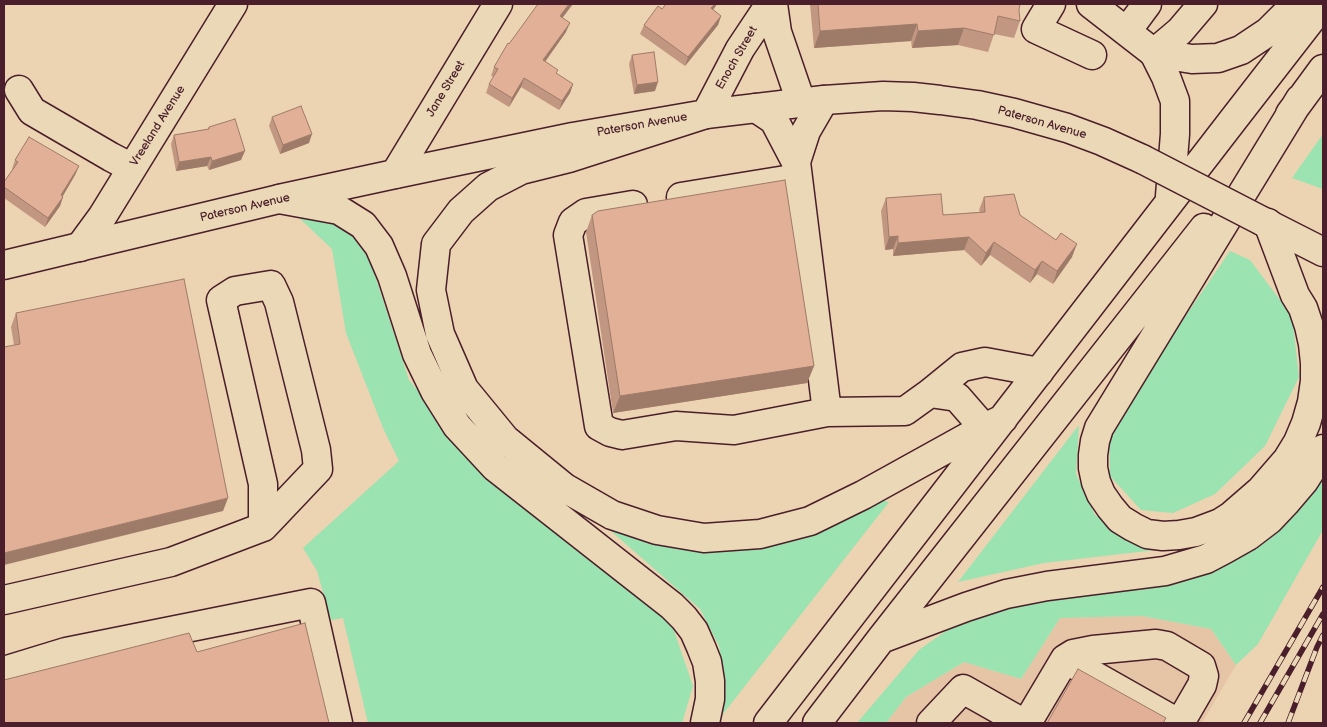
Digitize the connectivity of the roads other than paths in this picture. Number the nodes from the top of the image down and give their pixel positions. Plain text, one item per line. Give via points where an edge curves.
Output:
1 (234, 4) edge
2 (498, 4) edge
3 (772, 4) edge
4 (1051, 4) edge
5 (1092, 4) edge
6 (1147, 4) edge
7 (1203, 4) edge
8 (1296, 4) edge
9 (1323, 4) edge
10 (1127, 31) junction
11 (1154, 53) junction
12 (1092, 55) dead end
13 (1323, 69) edge
14 (19, 90) dead end
15 (1300, 100) junction
16 (812, 101) junction
17 (756, 108) junction
18 (706, 114) junction
19 (132, 168) junction
20 (797, 170) junction
21 (395, 174) junction
22 (280, 199) junction
23 (1170, 202) junction
24 (1265, 222) junction
25 (80, 247) junction
26 (1323, 252) edge
27 (4, 265) edge
28 (1039, 372) junction
29 (930, 393) junction
30 (827, 412) junction
31 (993, 423) junction
32 (1323, 449) edge
33 (262, 527) junction
34 (4, 600) edge
35 (881, 639) junction
36 (1065, 659) junction
37 (4, 671) edge
38 (338, 723) edge
39 (705, 723) edge
40 (768, 723) edge
41 (817, 723) edge
42 (931, 723) edge
43 (1025, 723) edge
44 (1179, 723) edge

1 - 19 main road, Vreeland Avenue
2 - 21 main road, Jane Street
3 - 16 main road, Enoch Street via 777,32
3 - 18 main road, Enoch Street via 740,49
4 - 12 main road via 1036,29
5 - 10 main road
6 - 10 main road
7 - 11 main road via 1180,31
8 - 11 main road via 1268,32 1241,50 1218,58 1192,59
9 - 23 main road
10 - 11 main road
11 - 23 main road via 1175,101
13 - 15 main road
14 - 19 main road via 32,111
15 - 24 main road via 1099,428 1093,455 1101,494 1120,519 1147,534 1171,536 1196,532 1231,516 1261,490 1287,460 1306,422 1315,381 1313,344 1303,308
15 - 35 main road via 1183,256
16 - 17 main road, Paterson Avenue
16 - 20 main road
16 - 24 main road, Paterson Avenue, bridge via 913,97 1014,113 1102,141
17 - 18 main road, Paterson Avenue
17 - 20 main road via 774,120
18 - 21 main road, Paterson Avenue
18 - 31 main road via 521,170 488,187 461,211 436,244 432,290 440,334 464,389 505,439 565,488 612,515 657,530 704,538 760,534 810,521
19 - 25 main road, Vreeland Avenue
20 - 30 main road
20 - 30 main road via 586,213 573,222 568,235 599,426 622,435 676,426 734,430
21 - 22 main road, Paterson Avenue
22 - 25 main road, Paterson Avenue
22 - 39 main road via 339,210 363,225 379,246 417,354 456,426 495,467 684,618 698,639 707,662 710,699
23 - 28 main road
24 - 26 main road, Paterson Avenue
25 - 27 main road, Paterson Avenue
28 - 29 main road via 985,362 962,367
28 - 31 main road
29 - 30 main road via 905,412
29 - 31 main road via 957,397
31 - 40 main road
32 - 35 main road via 1304,481 1269,520 1248,536 1206,559 1143,575 1006,594
33 - 33 main road via 263,484 221,300 235,291 271,285 282,312 318,469
33 - 34 main road via 171,562
35 - 41 main road
36 - 43 main road
36 - 44 main road
36 - 44 main road via 1072,654 1093,650 1156,644 1167,646 1201,666 1204,676
37 - 38 main road via 66,652 311,603
42 - 43 main road via 963,689

